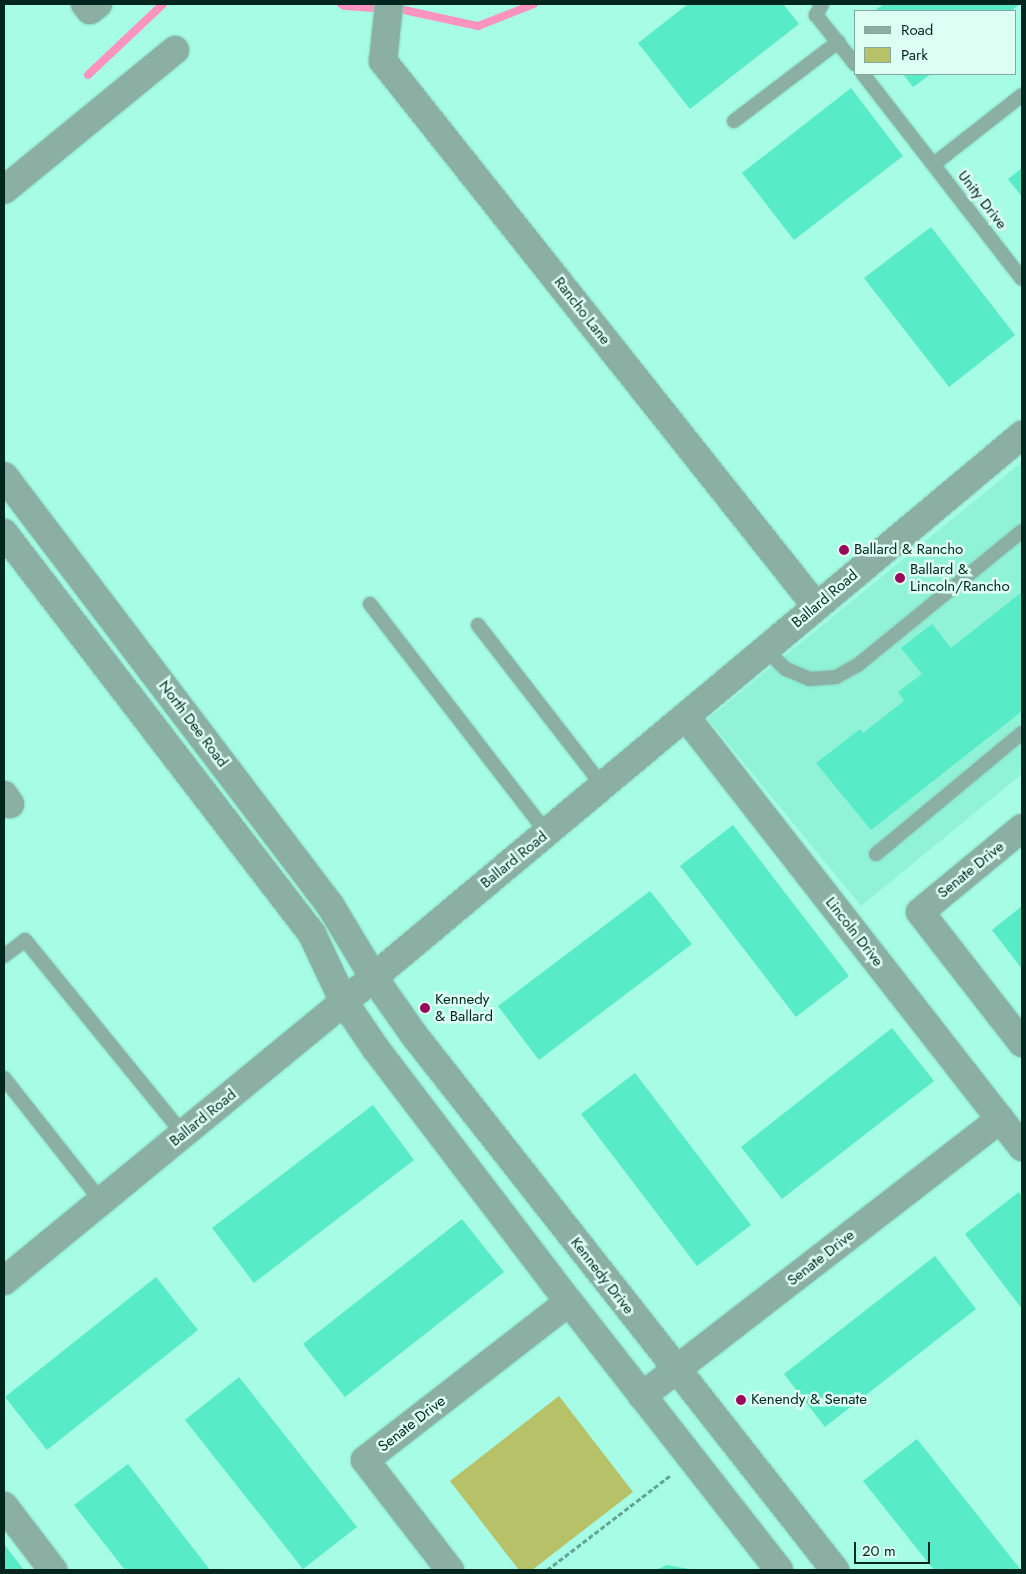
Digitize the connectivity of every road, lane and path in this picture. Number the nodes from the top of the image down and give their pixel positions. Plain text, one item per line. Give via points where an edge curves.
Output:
1 (85, 4) edge
2 (98, 4) edge
3 (822, 4) edge
4 (388, 12) edge
5 (838, 42) junction
6 (175, 50) dead end
7 (854, 63) edge
8 (864, 75) edge
9 (1022, 96) edge
10 (734, 121) dead end
11 (934, 164) junction
12 (4, 190) edge
13 (1022, 279) edge
14 (1019, 444) edge
15 (4, 476) edge
16 (1022, 531) edge
17 (4, 533) edge
18 (370, 604) dead end
19 (816, 606) junction
20 (478, 626) dead end
21 (765, 649) junction
22 (686, 717) junction
23 (1022, 733) edge
24 (603, 786) junction
25 (1022, 828) edge
26 (547, 833) junction
27 (876, 854) dead end
28 (4, 956) edge
29 (374, 978) junction
30 (344, 1002) junction
31 (1022, 1043) edge
32 (4, 1078) edge
33 (1000, 1119) junction
34 (184, 1134) junction
35 (1022, 1147) edge
36 (102, 1201) junction
37 (4, 1281) edge
38 (569, 1302) junction
39 (676, 1370) junction
40 (642, 1396) junction
41 (691, 1459) junction
42 (4, 1506) edge
43 (53, 1570) edge
44 (450, 1570) edge
45 (547, 1570) edge
46 (779, 1570) edge
47 (835, 1570) edge

1 - 2 street via 90,10
3 - 5 lane via 816,15
4 - 19 street, Rancho Lane via 383,60
5 - 7 lane
5 - 10 lane
6 - 12 street
8 - 11 lane, Unity Drive
9 - 11 lane
11 - 13 lane, Unity Drive
14 - 19 street, Ballard Road
15 - 29 street, North Dee Road via 330,905
16 - 21 lane via 859,664 836,677 809,679 786,669
17 - 30 street via 312,934
18 - 26 lane
19 - 21 street, Ballard Road
20 - 24 lane
21 - 22 street, Ballard Road
22 - 24 street, Ballard Road
22 - 33 street, Lincoln Drive
23 - 27 lane
24 - 26 street, Ballard Road
25 - 31 street, Senate Drive via 920,912
26 - 29 street, Ballard Road
28 - 34 lane via 25,940
29 - 30 street, Ballard Road
29 - 39 street, Kennedy Drive via 414,1035
30 - 34 street, Ballard Road
30 - 38 street via 376,1049
32 - 36 lane
33 - 35 street, Lincoln Drive
33 - 39 street, Senate Drive
34 - 36 street, Ballard Road
36 - 37 street, Ballard Road
38 - 40 street
38 - 44 street, Senate Drive via 365,1460
39 - 40 street, Senate Drive
39 - 47 street, Kennedy Drive
40 - 41 street
41 - 45 path
41 - 46 street
42 - 43 street

